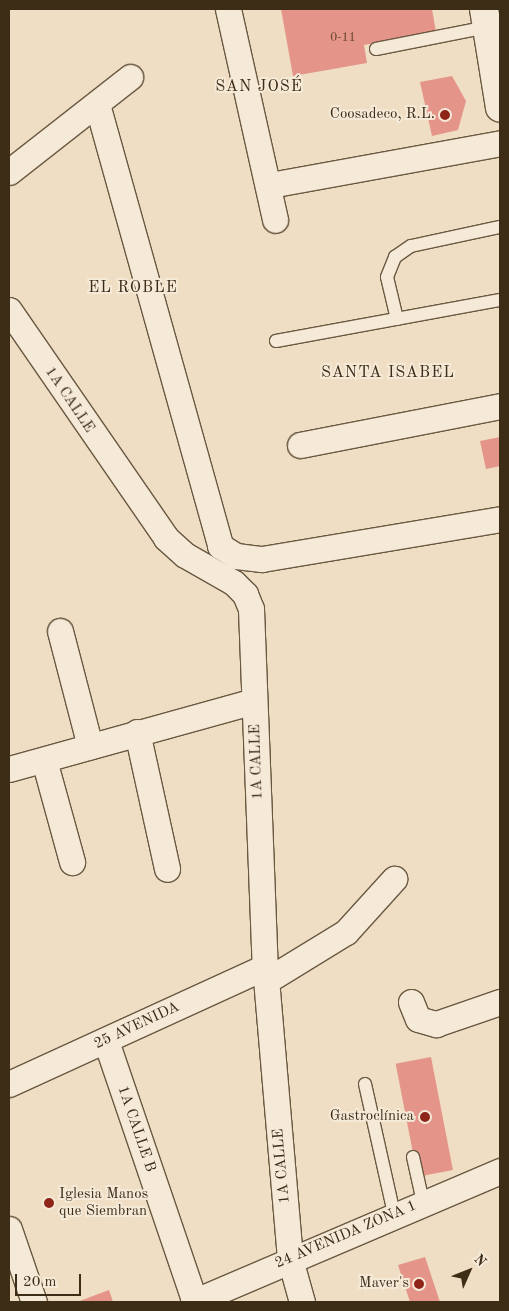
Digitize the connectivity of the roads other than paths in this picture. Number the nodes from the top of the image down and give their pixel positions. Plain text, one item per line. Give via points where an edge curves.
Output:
1 (228, 9) edge
2 (486, 18) edge
3 (376, 48) dead end
4 (130, 76) dead end
5 (97, 104) junction
6 (500, 108) edge
7 (500, 143) edge
8 (9, 172) edge
9 (270, 186) junction
10 (276, 220) dead end
11 (500, 227) edge
12 (500, 300) edge
13 (9, 310) edge
14 (397, 319) junction
15 (16, 337) edge
16 (276, 341) dead end
17 (500, 406) edge
18 (300, 445) dead end
19 (500, 519) edge
20 (60, 631) dead end
21 (254, 701) junction
22 (137, 732) junction
23 (90, 746) junction
24 (44, 760) junction
25 (9, 769) edge
26 (72, 862) dead end
27 (167, 870) dead end
28 (394, 879) dead end
29 (265, 974) junction
30 (411, 1002) dead end
31 (500, 1002) edge
32 (106, 1041) junction
33 (9, 1084) edge
34 (365, 1084) dead end
35 (413, 1157) dead end
36 (500, 1171) edge
37 (422, 1202) junction
38 (394, 1214) junction
39 (9, 1229) edge
40 (290, 1259) junction
41 (34, 1302) edge
42 (194, 1302) edge
43 (302, 1302) edge

1 - 9 street
2 - 3 lane
2 - 6 main road
4 - 5 street
5 - 8 street
5 - 19 street via 211,525 220,546 236,556 262,559
7 - 9 street
9 - 10 street
11 - 14 lane via 411,246 394,257 386,277
12 - 14 lane
13 - 15 street, 1A CALLE
14 - 16 lane
15 - 21 street, 1A CALLE via 166,538 245,594 251,609
17 - 18 street
20 - 23 street
21 - 22 street
21 - 29 street, 1A CALLE
22 - 23 street
22 - 27 street
23 - 24 street
24 - 25 street
24 - 26 street
28 - 29 street, 25 AVENIDA via 346,932
29 - 32 street, 25 AVENIDA
29 - 40 street, 1A CALLE
30 - 31 street via 418,1019 436,1024
32 - 33 street, 25 AVENIDA
32 - 42 street, 1A CALLE B
34 - 38 lane
35 - 37 lane
36 - 37 street, 24 AVENIDA ZONA 1
37 - 38 street, 24 AVENIDA ZONA 1
38 - 40 street, 24 AVENIDA ZONA 1
39 - 41 street
40 - 42 street, 24 AVENIDA ZONA 1
40 - 43 street, 1A CALLE

